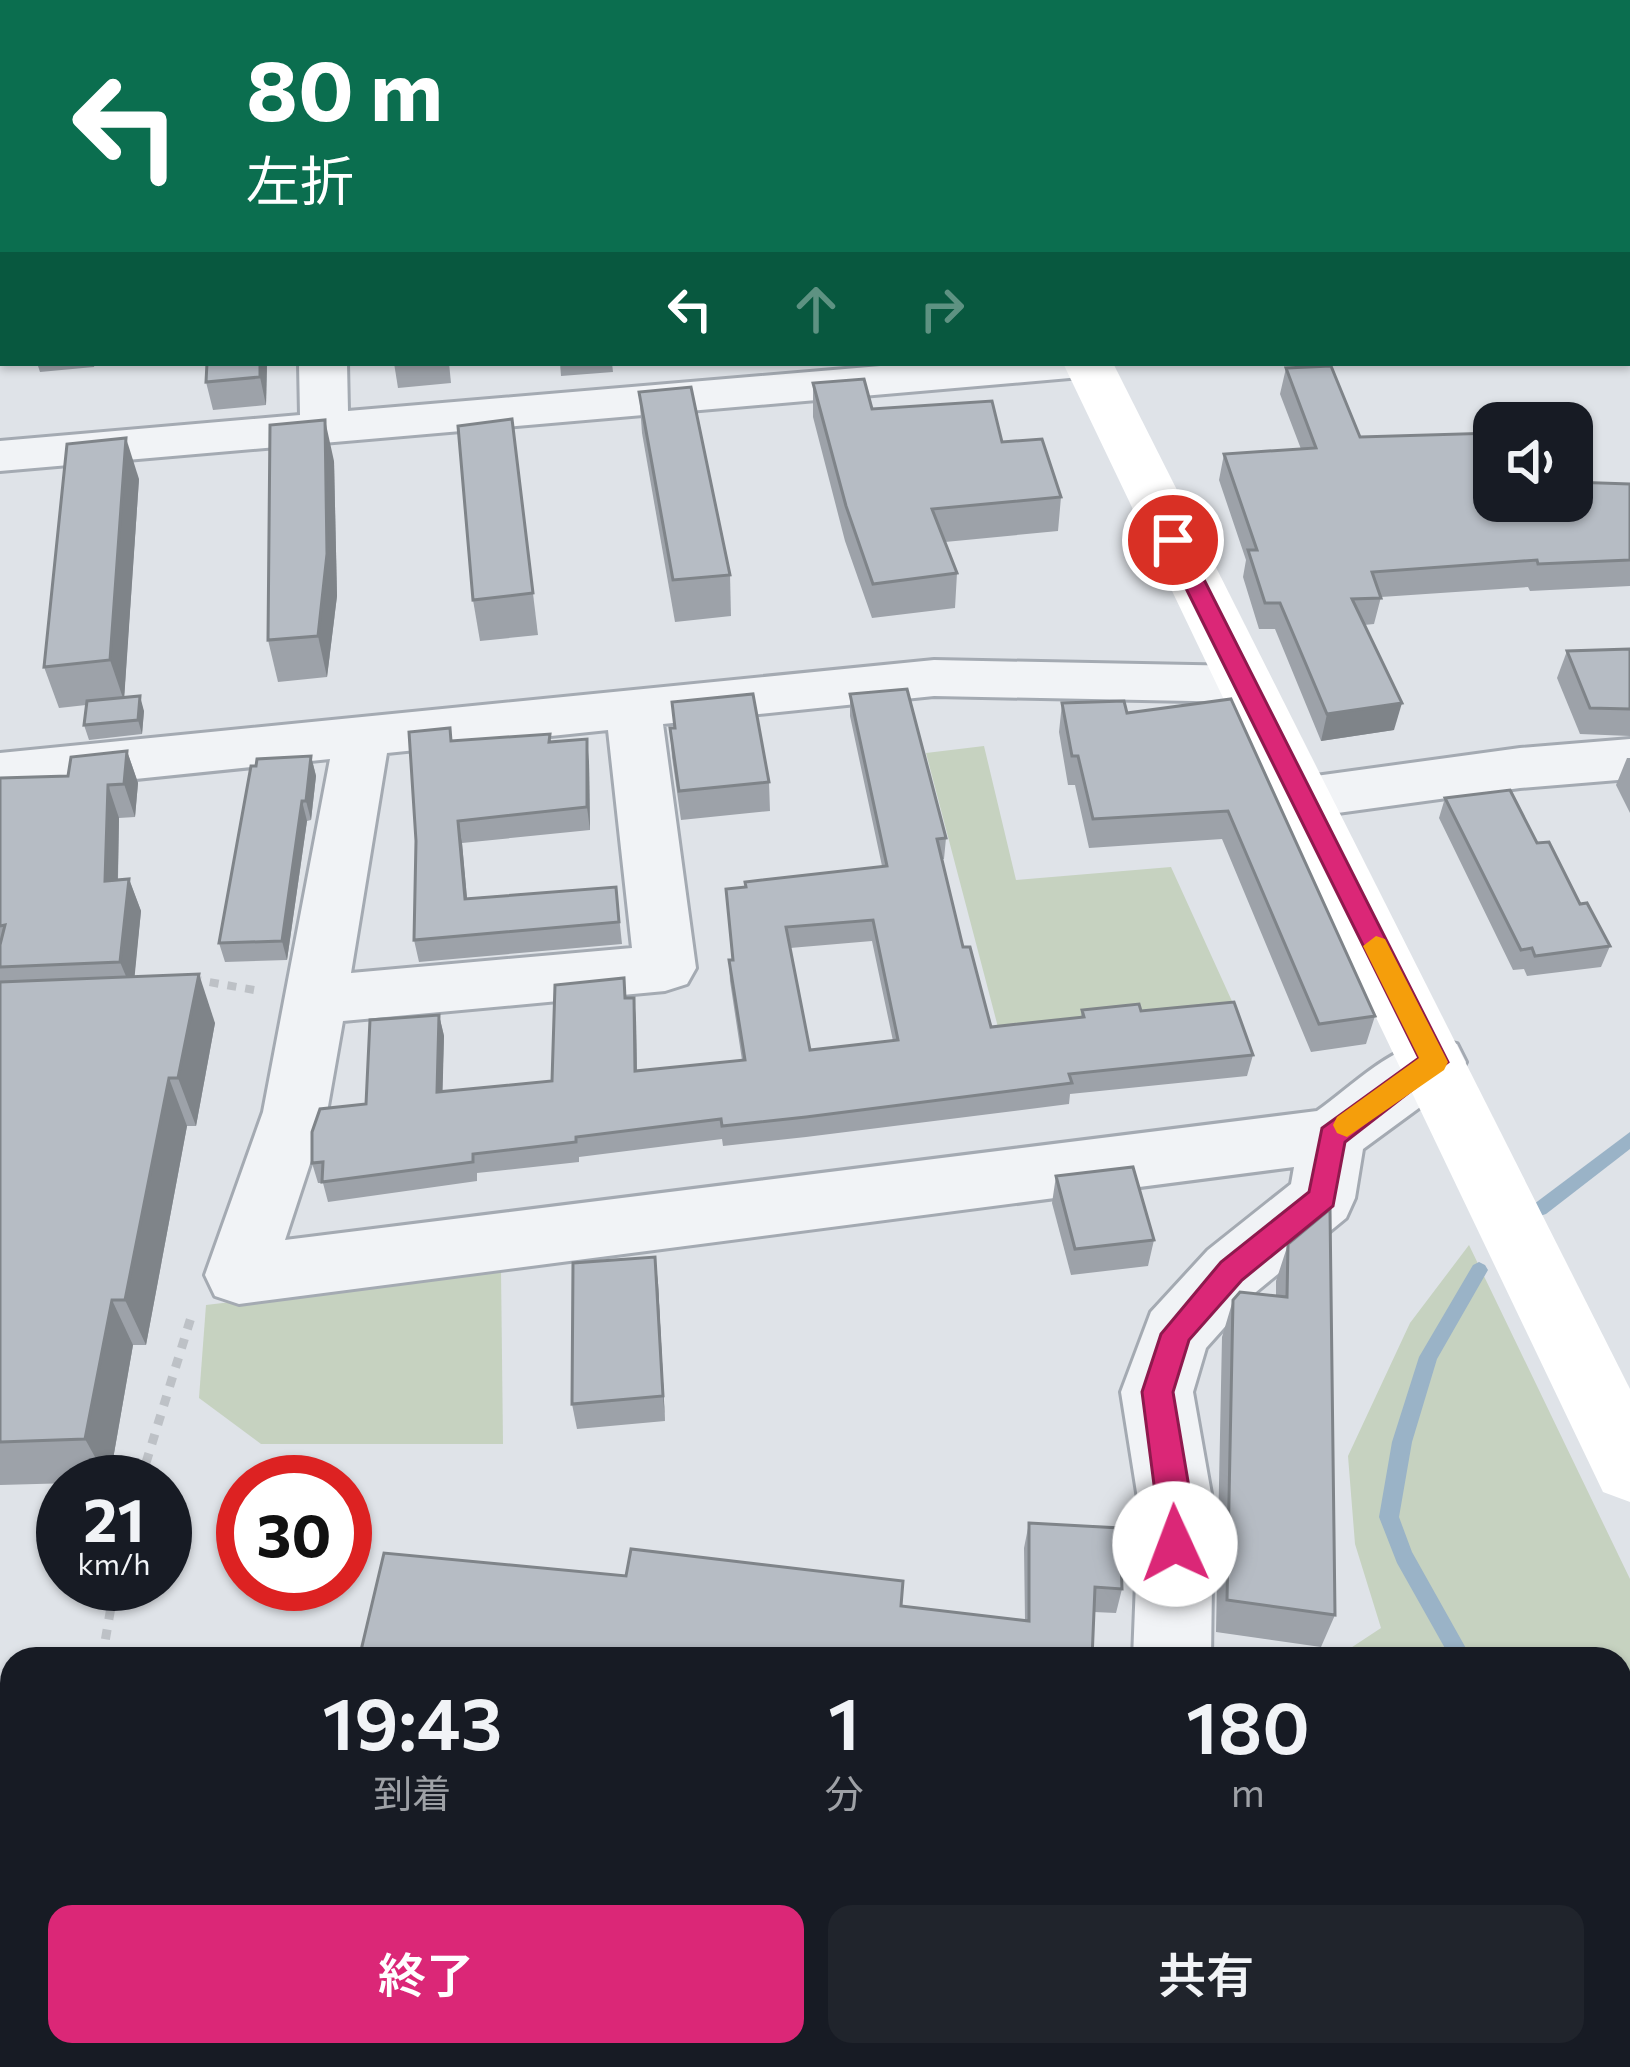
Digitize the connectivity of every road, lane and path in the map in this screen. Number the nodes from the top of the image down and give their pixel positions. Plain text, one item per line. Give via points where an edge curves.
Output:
1 (323, 366) edge
2 (1048, 366) edge
3 (1085, 366) edge
4 (324, 427) junction
5 (0, 456) edge
6 (1243, 684) junction
7 (634, 711) junction
8 (362, 738) junction
9 (1630, 759) edge
10 (0, 773) edge
11 (1301, 798) junction
12 (171, 979) edge
13 (286, 1007) junction
14 (1435, 1062) junction
15 (1332, 1136) junction
16 (200, 1288) dead end
17 (148, 1455) edge
18 (1630, 1467) edge
19 (110, 1611) edge
20 (104, 1647) edge
21 (1172, 1647) edge

1 - 4 street
2 - 4 street
3 - 6 street
4 - 5 street
6 - 7 street via 934,678
6 - 11 street
7 - 8 street
7 - 13 street via 665,968
8 - 10 street
8 - 13 street
9 - 11 street
11 - 14 street
12 - 13 path via 260,992
13 - 15 street via 295,1112 238,1275
14 - 15 street
14 - 18 street
15 - 21 street via 1322,1198 1232,1271 1176,1334 1157,1392 1176,1505
16 - 17 path
19 - 20 path

